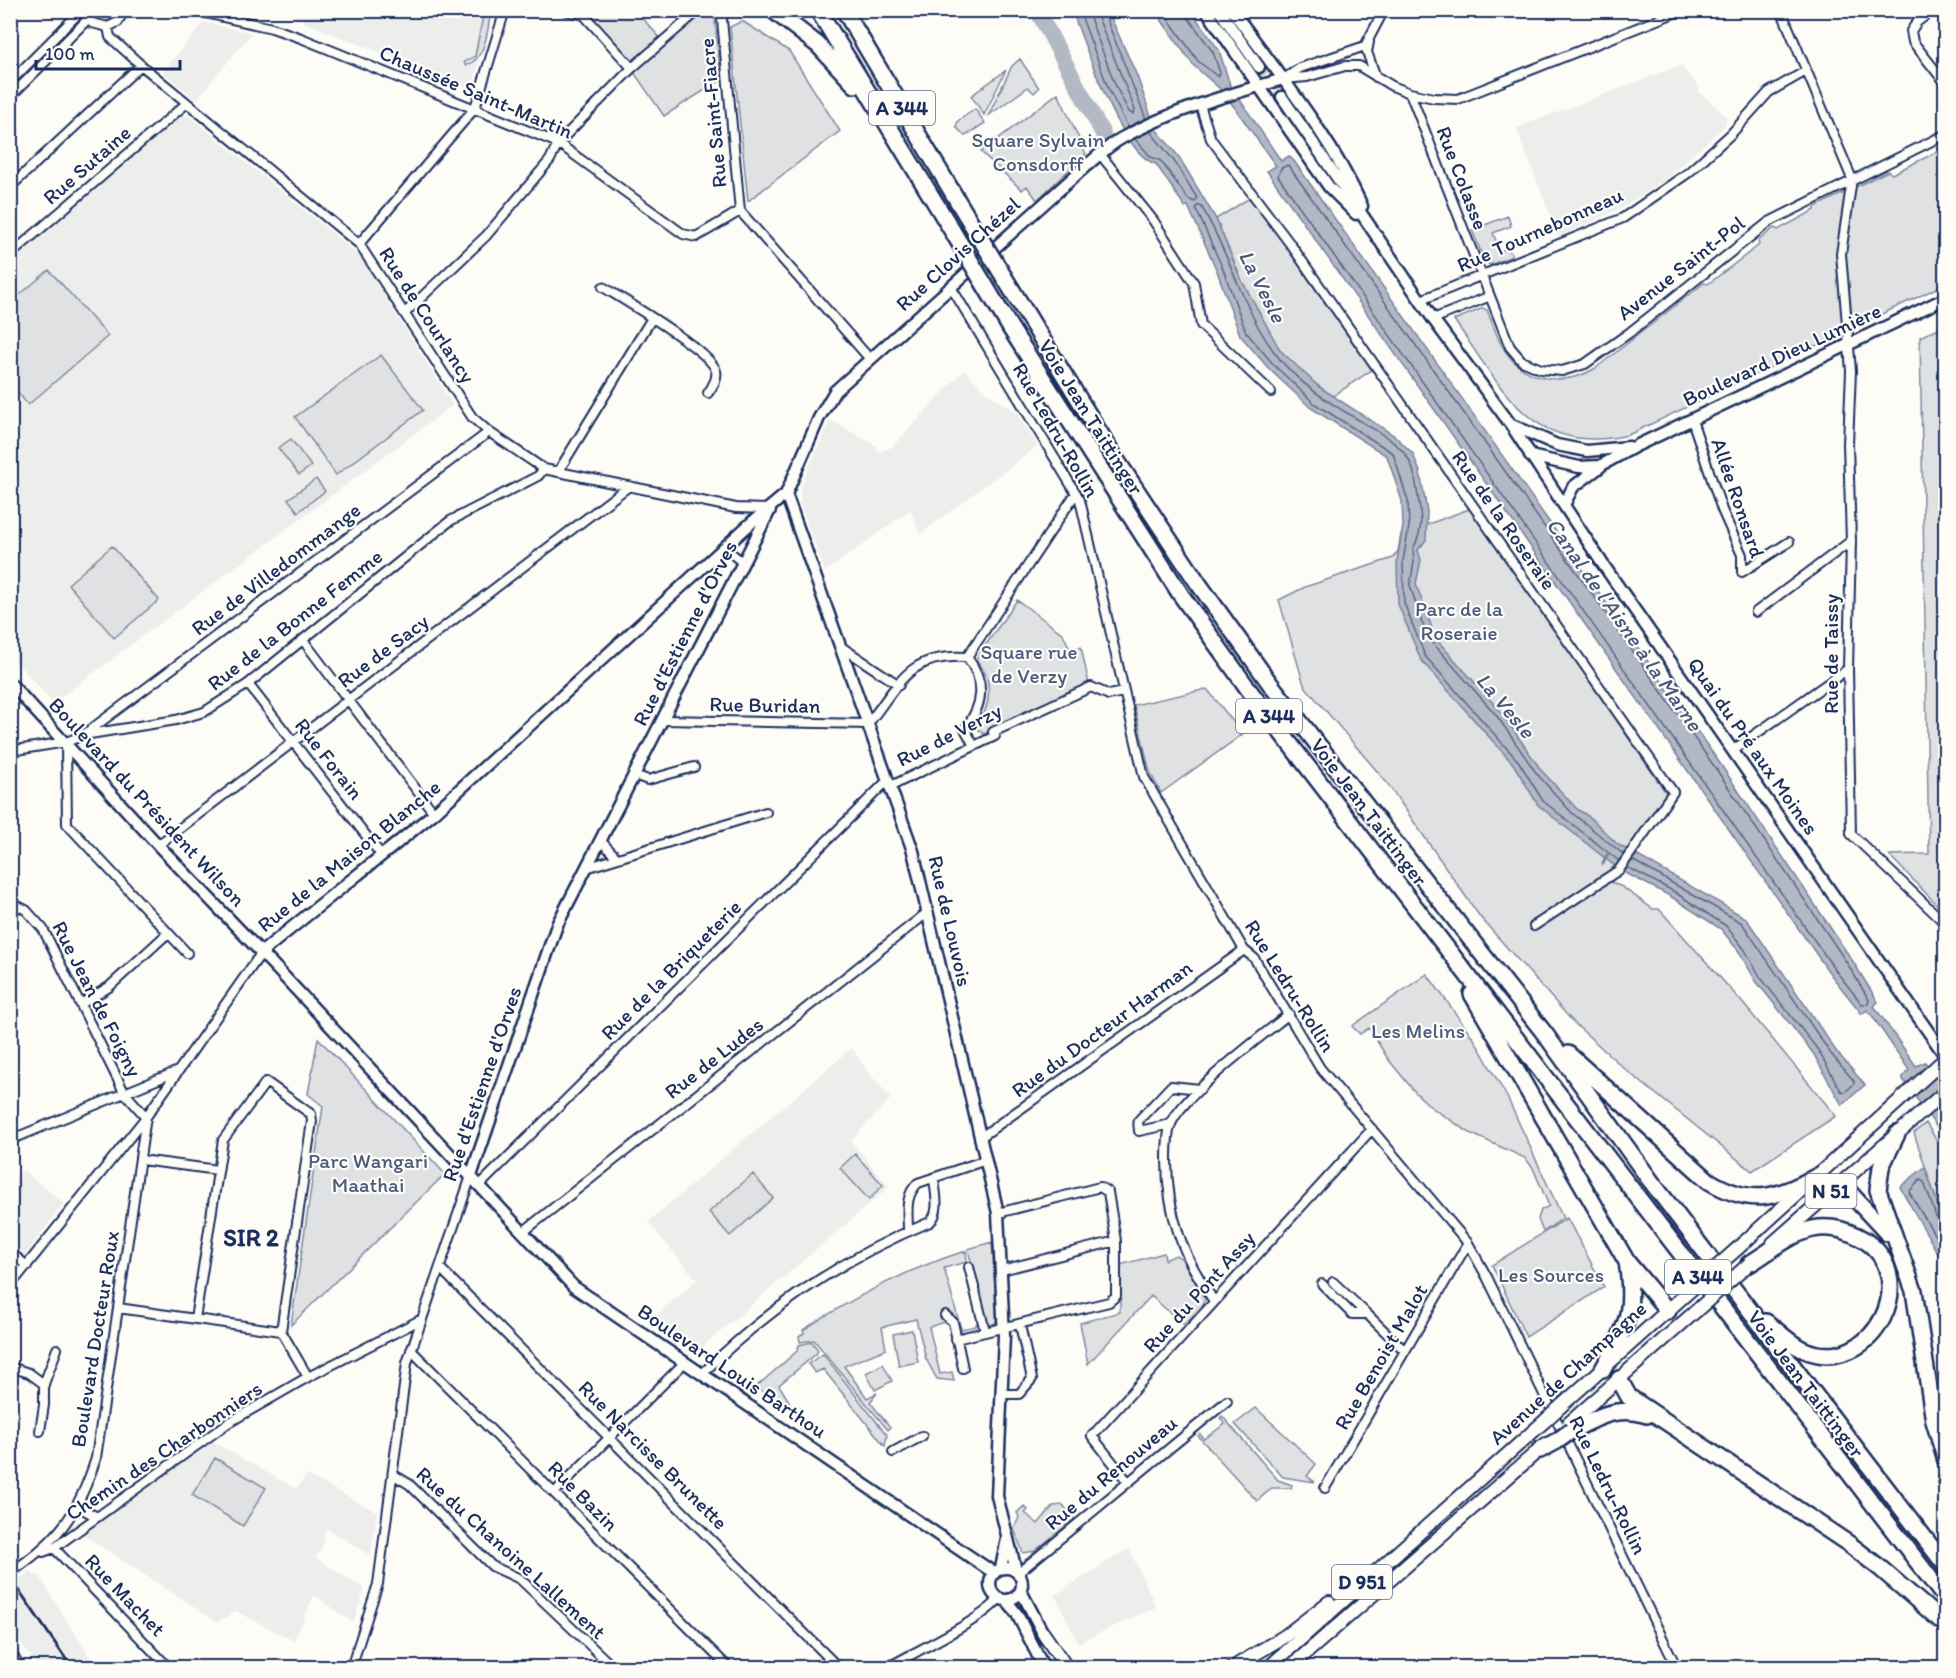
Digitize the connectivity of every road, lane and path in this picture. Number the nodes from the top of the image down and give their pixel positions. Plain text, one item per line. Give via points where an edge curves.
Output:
1 (84, 10) edge
2 (132, 10) edge
3 (192, 10) edge
4 (505, 10) edge
5 (564, 10) edge
6 (699, 10) edge
7 (721, 10) edge
8 (773, 10) edge
9 (818, 10) edge
10 (844, 10) edge
11 (1206, 10) edge
12 (1220, 10) edge
13 (1232, 10) edge
14 (1384, 10) edge
15 (1682, 10) edge
16 (1781, 10) edge
17 (1933, 10) edge
18 (123, 14) edge
19 (88, 19) junction
20 (108, 27) junction
21 (1365, 45) junction
22 (141, 65) junction
23 (1259, 67) tunnel mouth
24 (632, 68) junction
25 (1806, 71) junction
26 (1376, 77) junction
27 (1283, 79) junction
28 (10, 82) edge
29 (1946, 84) edge
30 (1256, 87) junction
31 (1410, 93) junction
32 (10, 97) edge
33 (1282, 97) tunnel mouth
34 (187, 103) junction
35 (874, 105) junction
36 (1200, 105) junction
37 (474, 108) junction
38 (1946, 134) edge
39 (558, 143) junction
40 (1100, 154) junction
41 (1852, 179) junction
42 (10, 187) edge
43 (740, 211) junction
44 (1375, 234) junction
45 (359, 244) junction
46 (10, 255) edge
47 (1481, 276) junction
48 (603, 287) dead end
49 (951, 287) junction
50 (1488, 297) junction
51 (1946, 298) edge
52 (1421, 300) junction
53 (406, 312) junction
54 (652, 318) junction
55 (1433, 319) junction
56 (1849, 344) junction
57 (870, 359) junction
58 (1271, 392) dead end
59 (708, 393) dead end
60 (1692, 420) junction
61 (1511, 425) junction
62 (489, 432) junction
63 (1636, 446) junction
64 (1530, 456) junction
65 (1600, 466) junction
66 (544, 469) junction
67 (558, 472) junction
68 (629, 486) junction
69 (1076, 493) junction
70 (786, 494) junction
71 (1564, 505) junction
72 (771, 508) junction
73 (1789, 542) dead end
74 (1851, 542) junction
75 (725, 548) junction
76 (742, 562) junction
77 (1756, 612) dead end
78 (303, 640) junction
79 (839, 645) junction
80 (967, 657) junction
81 (1848, 669) junction
82 (248, 684) junction
83 (899, 685) junction
84 (13, 688) edge
85 (1123, 692) junction
86 (347, 701) junction
87 (662, 720) junction
88 (868, 724) junction
89 (84, 735) junction
90 (66, 742) junction
91 (294, 743) junction
92 (974, 746) junction
93 (10, 750) edge
94 (1733, 750) junction
95 (694, 767) dead end
96 (634, 775) junction
97 (890, 783) junction
98 (766, 812) dead end
99 (434, 813) junction
100 (600, 840) junction
101 (158, 844) junction
102 (382, 856) junction
103 (616, 857) junction
104 (586, 868) junction
105 (10, 902) edge
106 (928, 912) junction
107 (1946, 924) edge
108 (1534, 926) dead end
109 (168, 933) junction
110 (1244, 950) junction
111 (262, 952) junction
112 (187, 953) dead end
113 (1451, 954) junction
114 (81, 1004) junction
115 (1289, 1014) junction
116 (1545, 1034) junction
117 (1946, 1058) edge
118 (178, 1071) junction
119 (1200, 1089) junction
120 (1946, 1091) edge
121 (124, 1092) junction
122 (146, 1117) junction
123 (1171, 1124) junction
124 (1372, 1129) junction
125 (1897, 1134) junction
126 (981, 1137) junction
127 (10, 1140) edge
128 (141, 1160) junction
129 (986, 1160) junction
130 (218, 1170) junction
131 (1820, 1175) junction
132 (471, 1176) junction
133 (934, 1178) junction
134 (479, 1186) junction
135 (1844, 1188) junction
136 (998, 1213) junction
137 (908, 1231) junction
138 (523, 1232) junction
139 (1116, 1241) junction
140 (1468, 1243) junction
141 (1895, 1243) junction
142 (10, 1252) edge
143 (1627, 1262) junction
144 (1749, 1264) junction
145 (27, 1266) junction
146 (969, 1267) dead end
147 (441, 1269) junction
148 (1002, 1270) junction
149 (1333, 1282) dead end
150 (1322, 1284) dead end
151 (10, 1286) edge
152 (1214, 1301) junction
153 (1747, 1306) junction
154 (118, 1308) junction
155 (1668, 1311) junction
156 (1367, 1314) junction
157 (945, 1315) dead end
158 (195, 1319) junction
159 (422, 1319) junction
160 (1020, 1325) junction
161 (1680, 1325) junction
162 (1003, 1326) junction
163 (280, 1331) junction
164 (985, 1331) junction
165 (956, 1339) junction
166 (57, 1348) dead end
167 (411, 1350) junction
168 (1405, 1351) junction
169 (1616, 1357) junction
170 (685, 1362) junction
171 (10, 1367) edge
172 (963, 1368) dead end
173 (1603, 1369) junction
174 (702, 1374) junction
175 (308, 1377) junction
176 (1620, 1379) junction
177 (44, 1384) junction
178 (1002, 1394) junction
179 (1227, 1401) dead end
180 (1547, 1419) joint
181 (1664, 1421) junction
182 (1570, 1428) junction
183 (40, 1431) dead end
184 (922, 1436) dead end
185 (609, 1437) junction
186 (1540, 1450) joint
187 (893, 1452) dead end
188 (1946, 1461) edge
189 (393, 1475) junction
190 (1128, 1482) junction
191 (1325, 1488) dead end
192 (554, 1493) junction
193 (1458, 1498) junction
194 (77, 1506) junction
195 (97, 1517) junction
196 (1008, 1536) junction
197 (54, 1548) junction
198 (41, 1552) junction
199 (1946, 1566) edge
200 (997, 1570) junction
201 (1017, 1571) junction
202 (10, 1573) edge
203 (1021, 1591) junction
204 (1002, 1599) junction
205 (1946, 1599) edge
206 (1342, 1623) junction
207 (1946, 1625) edge
208 (1043, 1633) junction
209 (10, 1651) edge
210 (601, 1664) edge
211 (352, 1665) edge
212 (21, 1668) edge
213 (169, 1668) edge
214 (360, 1668) edge
215 (614, 1668) edge
216 (729, 1668) edge
217 (839, 1668) edge
218 (886, 1668) edge
219 (1044, 1668) edge
220 (1059, 1668) edge
221 (1067, 1668) edge
222 (1232, 1668) edge
223 (1268, 1668) edge
224 (1289, 1668) edge
225 (1298, 1668) edge
226 (1677, 1668) edge

1 - 19 street
1 - 28 street
2 - 18 street
3 - 37 street, Chaussée Saint-Martin via 272,28
4 - 37 street
5 - 24 street via 584,15
6 - 24 street
7 - 43 street, Rue Saint-Fiacre
8 - 35 highway via 818,45
9 - 35 highway, Voie Jean Taittinger / A 344
10 - 116 highway, Voie Jean Taittinger / A 344, bridge via 1029,318 1198,583 1271,685
11 - 30 street
12 - 23 street
13 - 27 street
14 - 21 street
15 - 31 street via 1466,97 1434,98
16 - 25 street
17 - 29 street via 1911,31 1913,42
18 - 20 street
19 - 20 street via 97,26
19 - 32 street
20 - 22 street, Rue de Courlancy via 110,37
21 - 26 street
21 - 27 street via 1300,68
22 - 34 street, Rue de Courlancy
22 - 42 street
24 - 39 street
25 - 41 street
25 - 47 street, Rue Tournebonneau via 1769,92 1731,135 1688,173 1623,218
26 - 27 street via 1359,66 1345,66
26 - 31 street
27 - 30 street, Rue Clovis Chézel
27 - 44 street via 1348,174
30 - 36 street, Rue Clovis Chézel
30 - 44 street via 1329,187
31 - 47 street, Rue Colasse
33 - 44 street
34 - 45 street, Rue de Courlancy
34 - 46 street, Rue Sutaine
35 - 113 highway, Voie Jean Taittinger / A 344, bridge via 1181,595
36 - 40 street, Rue Clovis Chézel via 1120,139
36 - 108 street, Rue de la Roseraie via 1211,139 1291,245 1673,792 1620,870
37 - 39 street, Chaussée Saint-Martin
37 - 45 street
38 - 41 street, Avenue Saint-Pol
39 - 43 street, Chaussée Saint-Martin via 684,234 696,237
39 - 53 street via 550,160 486,236
40 - 49 street, Rue Clovis Chézel
40 - 58 street via 1153,220 1194,283 1201,325
41 - 50 street, Avenue Saint-Pol via 1769,222 1586,364 1563,371 1541,369 1522,361 1510,347
41 - 56 street, Rue de Taissy via 1841,254
43 - 57 street
44 - 52 street
45 - 53 street, Rue de Courlancy
47 - 50 street, Avenue Saint-Pol
47 - 52 street, Rue Tournebonneau
48 - 54 street
49 - 57 street, Rue Clovis Chézel
49 - 69 street, Rue Ledru-Rollin
50 - 55 street, Rue Tournebonneau
51 - 56 street, Boulevard Dieu Lumière
52 - 55 street
53 - 62 street, Rue de Courlancy via 472,417
54 - 59 street via 712,363 716,379
54 - 67 street
55 - 61 street
56 - 60 street, Boulevard Dieu Lumière
56 - 74 street, Rue de Taissy
57 - 70 street, Rue Clovis Chézel via 836,390 819,418
60 - 63 street, Boulevard Dieu Lumière
60 - 73 street, Allée Ronsard via 1722,510 1742,555 1742,572
61 - 63 street via 1557,445 1587,451
61 - 64 street
62 - 66 street, Rue de Courlancy
62 - 89 street, Rue de Villedommange
63 - 65 street
64 - 65 street
64 - 71 street, Quai du Pré aux Moines
65 - 71 street via 1574,487
66 - 67 street, Rue de Courlancy
66 - 78 street, Rue de la Bonne Femme via 538,476 450,521
67 - 68 street, Rue de Courlancy
68 - 72 street, Rue de Courlancy via 736,508
68 - 86 street, Rue de Sacy
69 - 80 street
69 - 85 street, Rue Ledru-Rollin via 1082,505
70 - 72 street, Rue de la Maison Blanche
70 - 79 street, Rue de Louvois
71 - 94 street, Quai du Pré aux Moines
72 - 75 street, Rue de la Maison Blanche
72 - 76 street, Rue d'Estienne d'Orves
74 - 77 street
74 - 81 street, Rue de Taissy
75 - 76 street
75 - 99 street, Rue de la Maison Blanche
76 - 87 street, Rue d'Estienne d'Orves
78 - 82 street, Rue de la Bonne Femme
78 - 86 street
79 - 83 street
79 - 88 street, Rue de Louvois
80 - 83 street via 929,658
80 - 92 street via 981,684 979,707 965,729
81 - 94 street
81 - 107 street, Rue de Taissy via 1851,834
82 - 89 street, Rue de la Bonne Femme via 204,712 186,718
82 - 91 street, Rue Forain
83 - 88 street
84 - 90 street, Boulevard du Président Wilson
85 - 92 street, Rue de Verzy via 1109,695 1091,687 993,732 994,736
85 - 110 street, Rue Ledru-Rollin via 1144,777
86 - 91 street, Rue de Sacy
86 - 99 street
87 - 88 street, Rue Buridan
87 - 96 street, Rue d'Estienne d'Orves
88 - 97 street, Rue de Louvois
89 - 90 street, Rue de la Bonne Femme
90 - 93 street, Rue de la Bonne Femme
90 - 101 street, Boulevard du Président Wilson
90 - 109 street via 67,824
91 - 101 street, Rue de Sacy
91 - 102 street, Rue Forain
92 - 97 street, Rue de Verzy
94 - 117 street, Quai du Pré aux Moines
95 - 96 street via 648,780
96 - 100 street, Rue d'Estienne d'Orves
97 - 106 street, Rue de Louvois
97 - 134 street, Rue de la Briqueterie
98 - 103 street
99 - 102 street, Rue de la Maison Blanche
100 - 103 street
100 - 104 street, Rue d'Estienne d'Orves
101 - 111 street, Boulevard du Président Wilson
102 - 111 street, Rue de la Maison Blanche
103 - 104 street
104 - 132 street, Rue d'Estienne d'Orves via 557,925
105 - 114 street, Rue Jean de Foigny via 26,910 43,928
106 - 126 street, Rue de Louvois
106 - 138 street, Rue de Ludes
109 - 112 street
109 - 114 street via 110,987
110 - 115 street, Rue Ledru-Rollin via 1254,958
110 - 126 street, Rue du Docteur Harman
111 - 118 street, Rue de la Maison Blanche
111 - 132 street, Boulevard du Président Wilson
113 - 143 highway via 1492,1032
113 - 205 highway, Voie Jean Taittinger / A 344
114 - 121 street, Rue Jean de Foigny
115 - 119 street
115 - 124 street, Rue Ledru-Rollin via 1320,1068
116 - 131 highway via 1709,1182 1728,1193 1767,1198
116 - 153 highway, Voie Jean Taittinger / A 344
117 - 131 main road, Avenue de Champagne / N 51
118 - 121 street
118 - 122 street, Rue de la Maison Blanche
119 - 123 street
119 - 123 street via 1171,1086 1138,1121 1139,1131
120 - 125 main road, Avenue de Champagne / N 51
121 - 122 street, Rue Jean de Foigny
121 - 127 street
122 - 128 street, Boulevard Docteur Roux
122 - 145 street, Rue de la Maison Blanche
123 - 152 street via 1167,1147 1170,1209 1181,1244
124 - 140 street, Rue Ledru-Rollin
124 - 152 street, Rue du Pont Assy
125 - 135 main road, Avenue de Champagne / N 51
125 - 141 highway via 1881,1167 1878,1190
126 - 129 street, Rue de Louvois
128 - 130 street
128 - 154 street, Boulevard Docteur Roux
129 - 133 street
129 - 136 street, Rue de Louvois
130 - 158 street
130 - 163 street via 223,1140 266,1082 311,1114
131 - 135 main road
131 - 155 main road, Avenue de Champagne / N 51, bridge
132 - 134 street, Boulevard Louis Barthou
132 - 147 street, Rue d'Estienne d'Orves
133 - 137 street via 911,1189 907,1199
133 - 137 street via 935,1218
134 - 138 street, Boulevard Louis Barthou
135 - 141 highway
135 - 144 main road, Avenue de Champagne / N 51
136 - 139 street via 1100,1187 1108,1192
136 - 148 street, Rue de Louvois
137 - 174 street via 851,1259 784,1301
138 - 170 street, Boulevard Louis Barthou via 574,1287
139 - 148 street
139 - 160 street via 1116,1296 1109,1302
140 - 168 street, Rue Benoist Malot
140 - 226 street, Rue Ledru-Rollin
141 - 188 highway via 1904,1257 1914,1291 1934,1421
142 - 145 street
143 - 155 highway
143 - 173 highway via 1632,1292 1627,1319
144 - 153 highway via 1802,1232 1840,1229 1863,1239 1881,1256 1890,1291 1886,1313 1873,1334 1856,1347 1835,1354 1802,1349
144 - 161 main road, Avenue de Champagne / N 51, bridge
145 - 151 street, Rue de la Maison Blanche
146 - 164 street
147 - 159 street, Rue d'Estienne d'Orves
147 - 185 street, Rue Narcisse Brunette
148 - 162 street, Rue de Louvois
149 - 156 street
150 - 156 street via 1352,1314
152 - 190 street, Rue du Pont Assy via 1092,1436
153 - 199 highway, Voie Jean Taittinger / A 344
154 - 158 street
154 - 194 street, Boulevard Docteur Roux via 96,1458
155 - 161 main road
155 - 169 main road, Avenue de Champagne / N 51
156 - 168 street
157 - 165 street via 953,1322
158 - 163 street
159 - 167 street, Rue d'Estienne d'Orves
159 - 175 street, Chemin des Charbonniers
160 - 162 street
160 - 178 street via 1032,1379 1019,1394
161 - 176 main road, Avenue de Champagne / N 51
162 - 164 street
162 - 178 street, Rue de Louvois
163 - 175 street
164 - 165 street
165 - 172 street
166 - 177 street
167 - 189 street, Rue d'Estienne d'Orves
167 - 192 street, Rue Bazin
168 - 191 street, Rue Benoist Malot
169 - 173 main road, Avenue de Champagne / N 51
169 - 176 main road
170 - 174 street, Boulevard Louis Barthou
170 - 185 street
171 - 177 street via 29,1373
173 - 180 main road, Avenue de Champagne / N 51, bridge
174 - 200 street, Boulevard Louis Barthou
175 - 195 street, Chemin des Charbonniers via 228,1423
176 - 181 highway via 1629,1397
176 - 182 main road, Avenue de Champagne / N 51
177 - 183 street
178 - 196 street, Rue de Louvois via 997,1496
179 - 190 street, Rue du Renouveau
180 - 193 main road, Avenue de Champagne / D 951
181 - 182 highway via 1633,1410 1618,1411
181 - 207 highway via 1849,1544
182 - 186 highway, bridge
184 - 187 street
185 - 192 street
185 - 217 street, Rue Narcisse Brunette
186 - 206 main road, Avenue de Champagne / D 951
189 - 210 street, Rue du Chanoine Lallement via 409,1484 492,1566 520,1579
189 - 211 street, Rue d'Estienne d'Orves via 378,1584
190 - 201 street, Rue du Renouveau
192 - 216 street, Rue Bazin
193 - 222 main road via 1432,1514 1285,1636
193 - 223 main road, Avenue de Champagne / D 951
194 - 195 street
194 - 198 street, Boulevard Docteur Roux
195 - 197 street, Chemin des Charbonniers
196 - 200 street, Rue de Louvois
196 - 201 street, Rue de Louvois
197 - 198 street, Boulevard Docteur Roux
197 - 213 street, Rue Machet
198 - 202 street, Boulevard Docteur Roux
200 - 201 street
200 - 204 street via 990,1580 990,1589
201 - 203 street
203 - 204 street via 1014,1598
203 - 208 street
204 - 218 street
204 - 219 street via 1017,1614
206 - 224 main road, Avenue de Champagne / D 951
206 - 225 main road
208 - 220 street
208 - 221 main road
209 - 212 street
210 - 215 street, Rue du Chanoine Lallement
211 - 214 street

